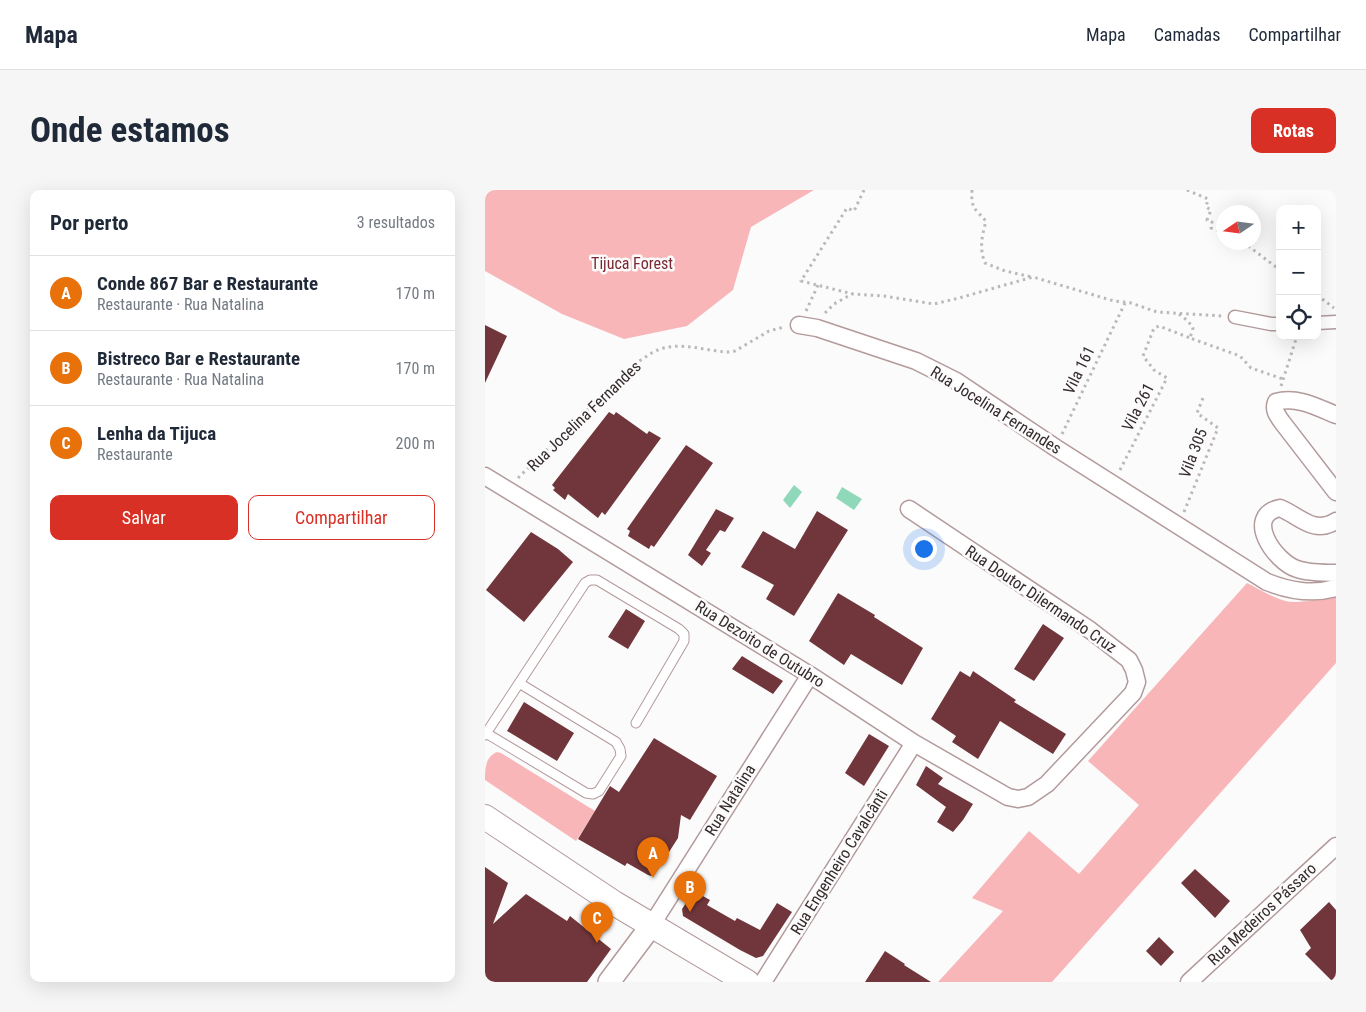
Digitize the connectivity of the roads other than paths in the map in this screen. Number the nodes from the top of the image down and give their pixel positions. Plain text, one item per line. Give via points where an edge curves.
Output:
1 (1235, 317) road end
2 (1336, 322) edge
3 (1321, 323) edge
4 (1276, 324) edge
5 (799, 325) road end
6 (1336, 415) edge
7 (485, 476) edge
8 (1336, 492) edge
9 (909, 510) dead end
10 (1336, 522) edge
11 (1336, 573) edge
12 (1336, 588) edge
13 (810, 675) junction
14 (519, 683) junction
15 (636, 723) dead end
16 (486, 734) edge
17 (914, 743) junction
18 (1037, 792) joint
19 (485, 817) edge
20 (1336, 846) edge
21 (651, 926) junction
22 (609, 982) edge
23 (747, 982) edge
24 (763, 982) edge
25 (1189, 982) edge

1 - 4 street
2 - 3 street
5 - 12 street, Rua Jocelina Fernandes via 817,328 923,364 956,381 1267,582 1301,592
6 - 8 street via 1294,400 1276,402 1274,407 1276,414
7 - 13 street, Rua Dezoito de Outubro
9 - 18 street, Rua Doutor Dilermando Cruz via 1090,630 1129,660 1134,670 1137,682 1133,693
10 - 11 street via 1317,526 1280,508 1271,510 1264,524 1268,542 1284,562 1298,569
13 - 17 street, Rua Dezoito de Outubro
13 - 21 street, Rua Natalina
14 - 15 lane via 585,583 597,580 684,634 684,642
14 - 16 lane
14 - 16 lane via 616,742 621,756 599,791 586,793
17 - 18 street, Rua Dezoito de Outubro via 1008,797 1018,799
17 - 24 street, Rua Engenheiro Cavalcânti
19 - 21 main road
20 - 25 street, Rua Medeiros Pássaro
21 - 22 street
21 - 23 main road

